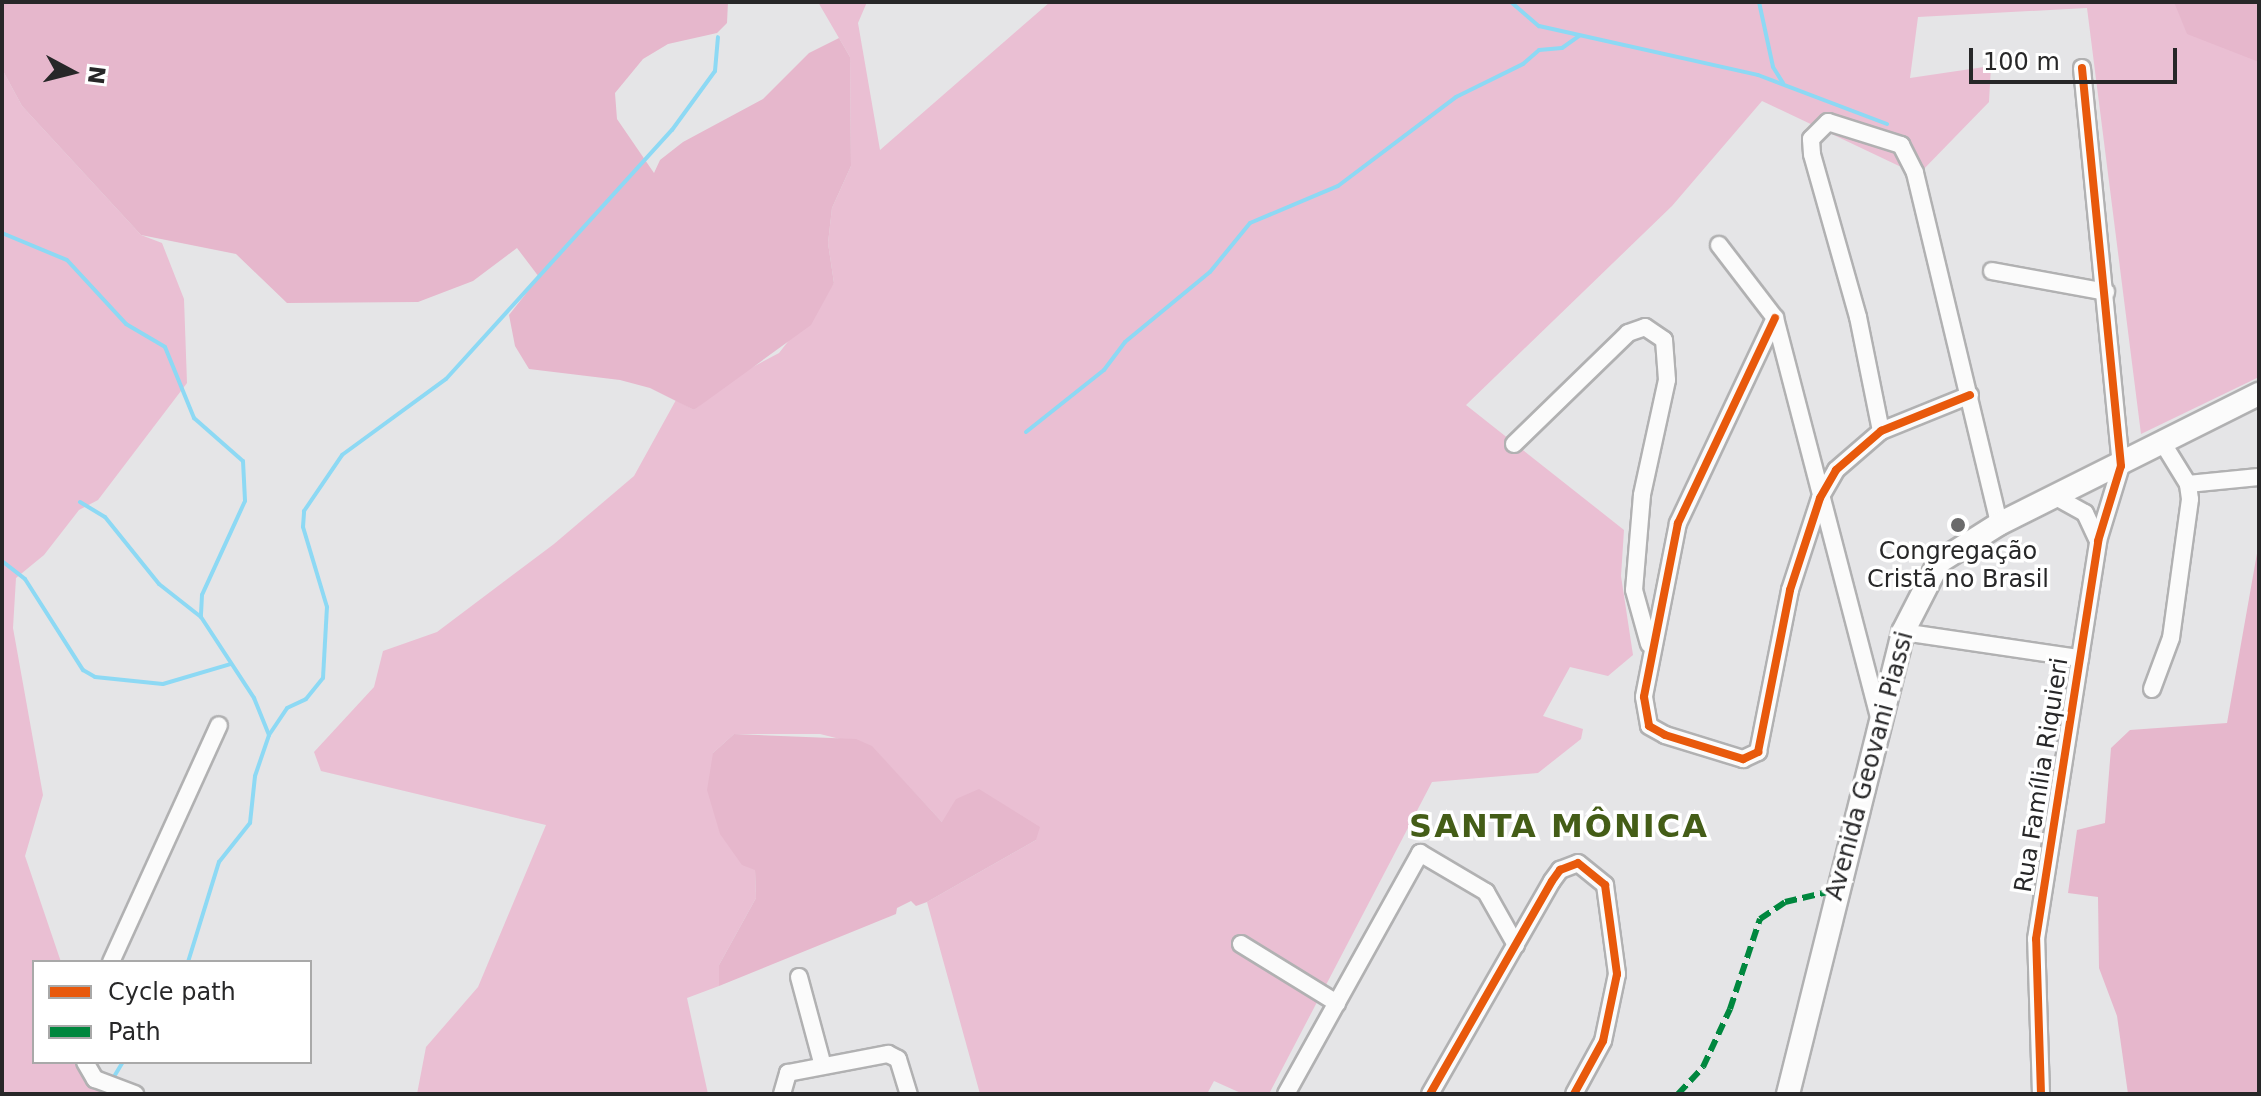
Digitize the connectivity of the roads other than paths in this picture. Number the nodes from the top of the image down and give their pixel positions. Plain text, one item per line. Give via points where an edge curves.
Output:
1 (2082, 68) dead end
2 (1719, 245) dead end
3 (1992, 271) dead end
4 (2106, 292) junction
5 (1775, 318) junction
6 (2259, 394) edge
7 (1970, 395) junction
8 (1881, 431) junction
9 (1514, 444) dead end
10 (2164, 445) junction
11 (2121, 466) junction
12 (2259, 477) edge
13 (2188, 484) junction
14 (2056, 497) junction
15 (1820, 498) junction
16 (1999, 524) junction
17 (2098, 541) junction
18 (1903, 632) junction
19 (1651, 650) junction
20 (2080, 658) junction
21 (2152, 689) dead end
22 (1880, 722) junction
23 (219, 725) dead end
24 (1241, 944) dead end
25 (1516, 945) junction
26 (112, 960) edge
27 (799, 977) dead end
28 (1337, 1003) junction
29 (86, 1064) edge
30 (823, 1066) junction
31 (783, 1088) edge
32 (908, 1089) edge
33 (135, 1094) edge
34 (1286, 1094) edge
35 (1430, 1094) edge
36 (1574, 1094) edge
37 (1788, 1094) edge
38 (2041, 1094) edge

1 - 4 street
2 - 5 street
3 - 4 street
4 - 11 street
5 - 15 street
5 - 19 street via 1678,523
6 - 10 main road, Avenida Geovani Piassi
7 - 8 street
7 - 8 street via 1915,173 1901,145 1828,122 1811,139 1812,154 1858,317
7 - 16 street
8 - 15 street via 1836,470
9 - 19 street via 1628,333 1645,327 1664,340 1667,380 1642,495 1634,590
10 - 11 main road, Avenida Geovani Piassi
10 - 13 street
11 - 14 main road, Avenida Geovani Piassi
11 - 17 street, Rua Família Riquieri
12 - 13 street
13 - 21 street via 2171,638
14 - 16 main road, Avenida Geovani Piassi
14 - 17 street via 2085,513
15 - 19 street via 1780,626 1758,752 1743,759 1665,735 1644,716
15 - 22 street
16 - 18 main road, Avenida Geovani Piassi via 1939,562
17 - 20 street, Rua Família Riquieri
18 - 20 street
18 - 22 main road, Avenida Geovani Piassi
20 - 38 street, Rua Família Riquieri via 2034,960
22 - 37 main road, Avenida Geovani Piassi
23 - 26 street
24 - 28 street
25 - 28 street via 1486,892 1420,853
25 - 35 street
25 - 36 street via 1560,870 1578,863 1596,873 1610,901 1616,995 1603,1041
27 - 30 street
28 - 34 street
29 - 33 street via 95,1079
30 - 31 street via 788,1073
30 - 32 street via 894,1055

